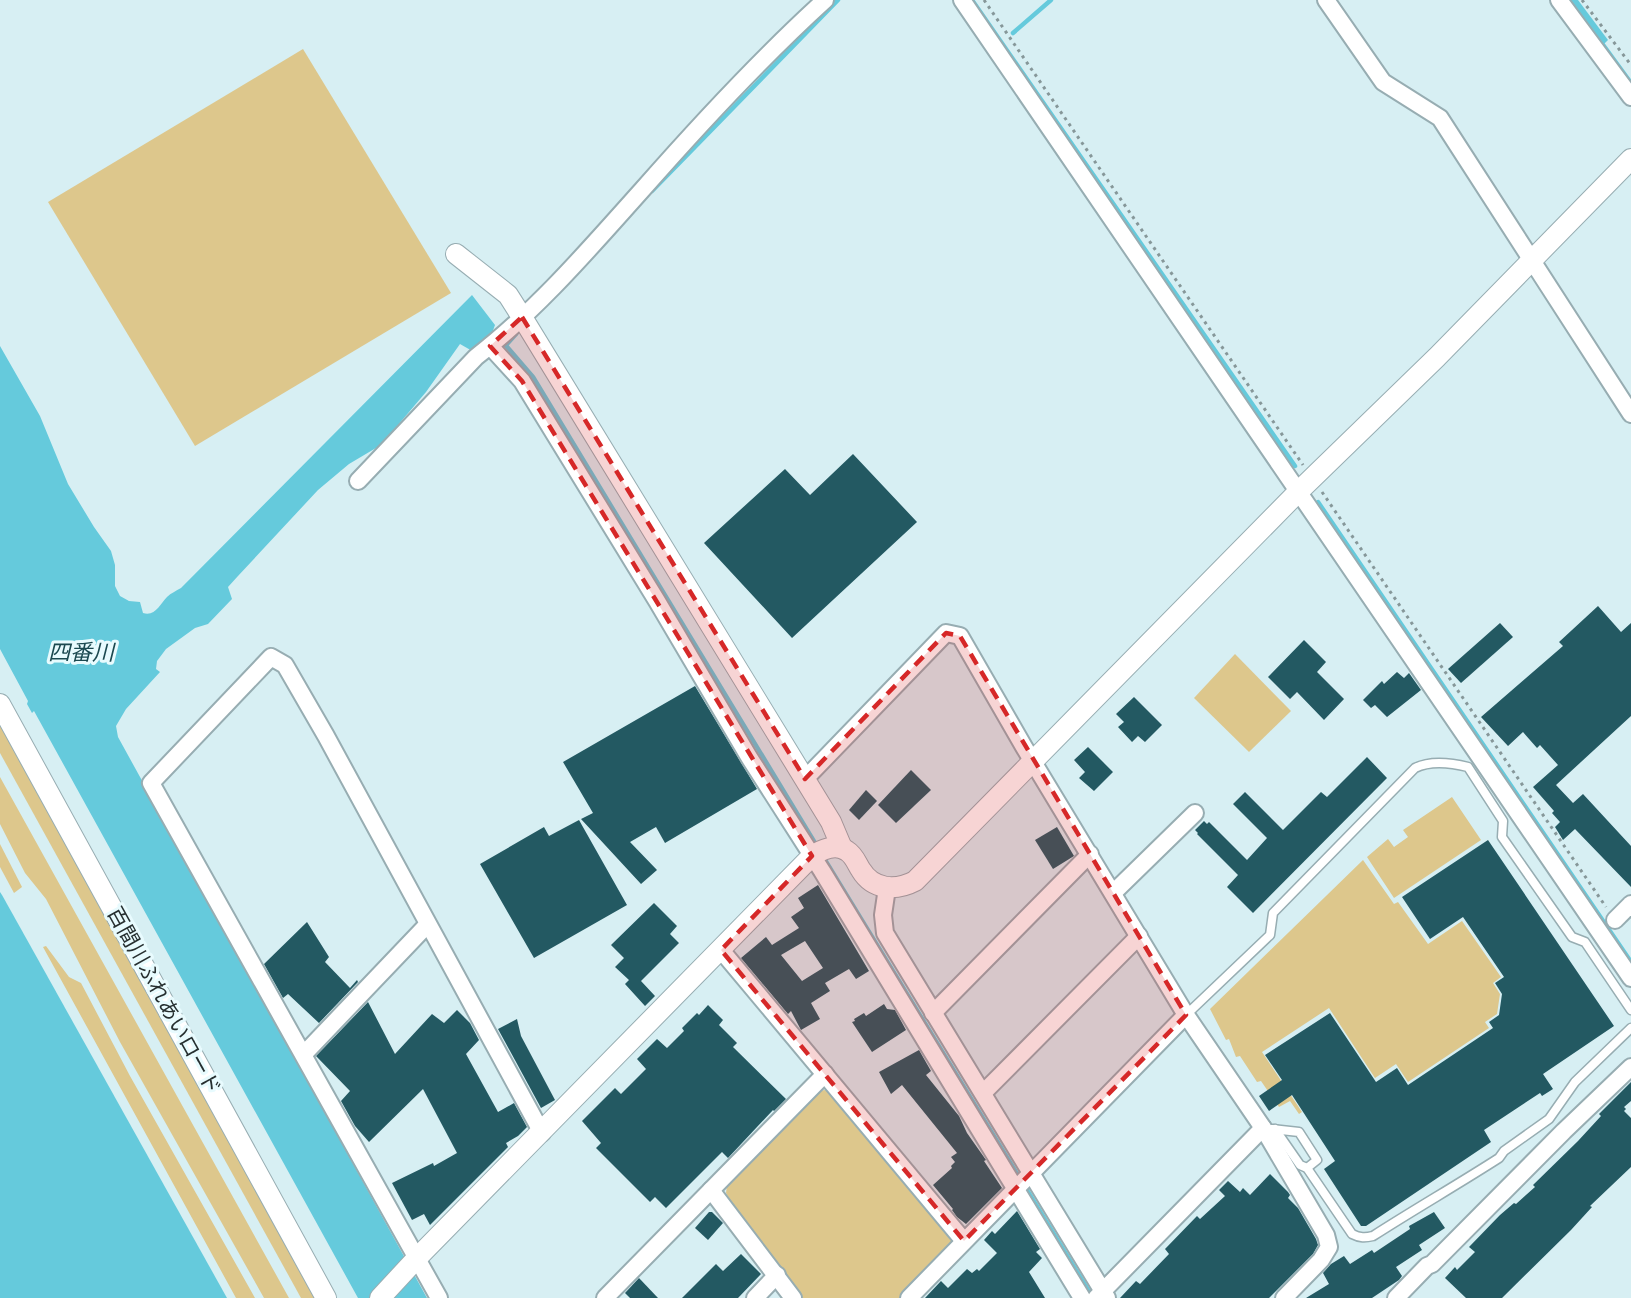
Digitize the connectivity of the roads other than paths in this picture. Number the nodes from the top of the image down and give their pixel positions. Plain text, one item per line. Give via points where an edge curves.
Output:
1 (825, 0) edge
2 (962, 0) edge
3 (1326, 0) edge
4 (1559, 0) edge
5 (1631, 97) edge
6 (1631, 159) edge
7 (456, 254) dead end
8 (1531, 260) junction
9 (522, 317) junction
10 (496, 341) junction
11 (1631, 414) edge
12 (358, 481) dead end
13 (1299, 491) junction
14 (0, 704) edge
15 (1033, 762) junction
16 (805, 779) junction
17 (1195, 813) dead end
18 (823, 852) junction
19 (1090, 854) junction
20 (886, 888) junction
21 (1113, 893) junction
22 (1631, 904) edge
23 (1615, 920) road end
24 (427, 925) junction
25 (1139, 936) junction
26 (721, 950) junction
27 (1631, 978) edge
28 (1631, 1010) edge
29 (933, 1013) junction
30 (1186, 1015) junction
31 (1631, 1028) edge
32 (304, 1054) junction
33 (1631, 1067) edge
34 (825, 1074) junction
35 (983, 1094) junction
36 (1269, 1128) junction
37 (542, 1133) junction
38 (1307, 1168) junction
39 (1023, 1182) junction
40 (711, 1190) junction
41 (964, 1241) junction
42 (412, 1263) junction
43 (777, 1275) junction
44 (1097, 1296) edge
45 (326, 1298) edge
46 (380, 1298) edge
47 (439, 1298) edge
48 (605, 1298) edge
49 (755, 1298) edge
50 (793, 1298) edge
51 (909, 1298) edge
52 (1284, 1298) edge
53 (1396, 1298) edge

1 - 9 street via 703,122
2 - 13 street
3 - 8 street via 1383,82 1440,118
4 - 5 street
6 - 8 street
7 - 9 street via 508,295
8 - 11 street
8 - 13 street
9 - 10 street
9 - 16 street
10 - 12 street via 476,357
10 - 18 street via 750,757
13 - 15 street
13 - 27 street
14 - 45 street, 百間川ふれあいロード
15 - 16 street via 960,636 946,633
15 - 19 street
15 - 20 street via 915,881
16 - 18 street via 831,822
17 - 21 street
18 - 20 street via 848,851 870,881
18 - 26 street
18 - 39 street
19 - 21 street
19 - 29 street
20 - 29 street via 885,933
21 - 25 street
22 - 23 street
24 - 32 street
24 - 32 street via 285,665 271,657 151,783
24 - 37 street
25 - 30 street
25 - 35 street
26 - 34 street
26 - 37 street
28 - 30 lane via 1585,942 1572,937 1502,837 1503,821 1468,767 1424,764 1415,768 1273,913 1270,935
29 - 35 street
30 - 36 street
30 - 39 street
31 - 38 lane via 1575,1082 1549,1119 1450,1190 1373,1236 1359,1238 1352,1234
32 - 42 street
33 - 53 street
34 - 40 street
34 - 41 street
35 - 39 street
36 - 38 lane via 1300,1165
36 - 38 lane via 1299,1132 1317,1160
36 - 44 street
36 - 52 street via 1326,1235 1329,1248
37 - 42 street
39 - 41 street
39 - 44 street
39 - 44 street
40 - 43 street
40 - 48 street
41 - 51 street
42 - 46 street
42 - 47 street
43 - 49 street
43 - 50 street

